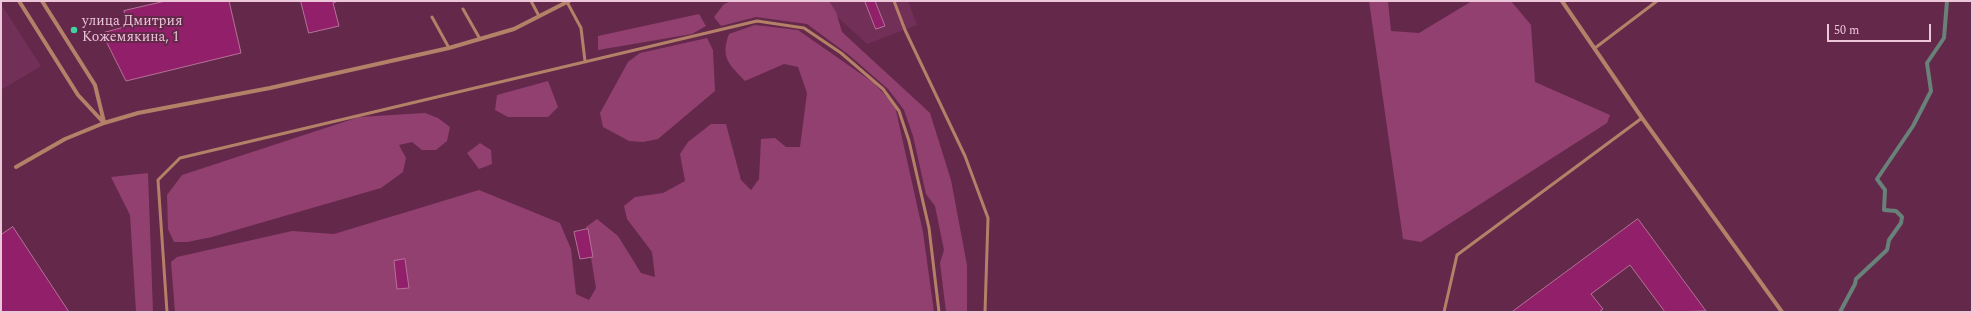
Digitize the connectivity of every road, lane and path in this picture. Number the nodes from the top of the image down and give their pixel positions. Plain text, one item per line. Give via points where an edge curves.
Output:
1 (19, 1) edge
2 (42, 1) edge
3 (531, 1) edge
4 (568, 1) edge
5 (894, 1) edge
6 (1562, 1) edge
7 (1657, 1) edge
8 (463, 9) dead end
9 (539, 16) junction
10 (432, 17) dead end
11 (480, 40) junction
12 (449, 48) junction
13 (1595, 48) junction
14 (585, 61) junction
15 (1642, 118) junction
16 (104, 123) junction
17 (16, 167) dead end
18 (167, 312) edge
19 (939, 312) edge
20 (985, 312) edge
21 (1444, 312) edge
22 (1782, 312) edge

1 - 16 street via 78,95
2 - 16 street via 95,85
3 - 9 lane
4 - 9 street
4 - 14 lane via 581,28
5 - 20 lane via 905,30 965,156 988,218
6 - 13 street
7 - 13 lane
8 - 11 lane
9 - 11 street via 514,29
10 - 12 lane
11 - 12 street
12 - 16 street
13 - 15 street
14 - 18 lane via 180,158 158,180
14 - 19 lane via 757,21 804,28 840,53 883,89 899,111 909,141 929,228
15 - 21 lane via 1457,255
15 - 22 street
16 - 17 street via 65,139

